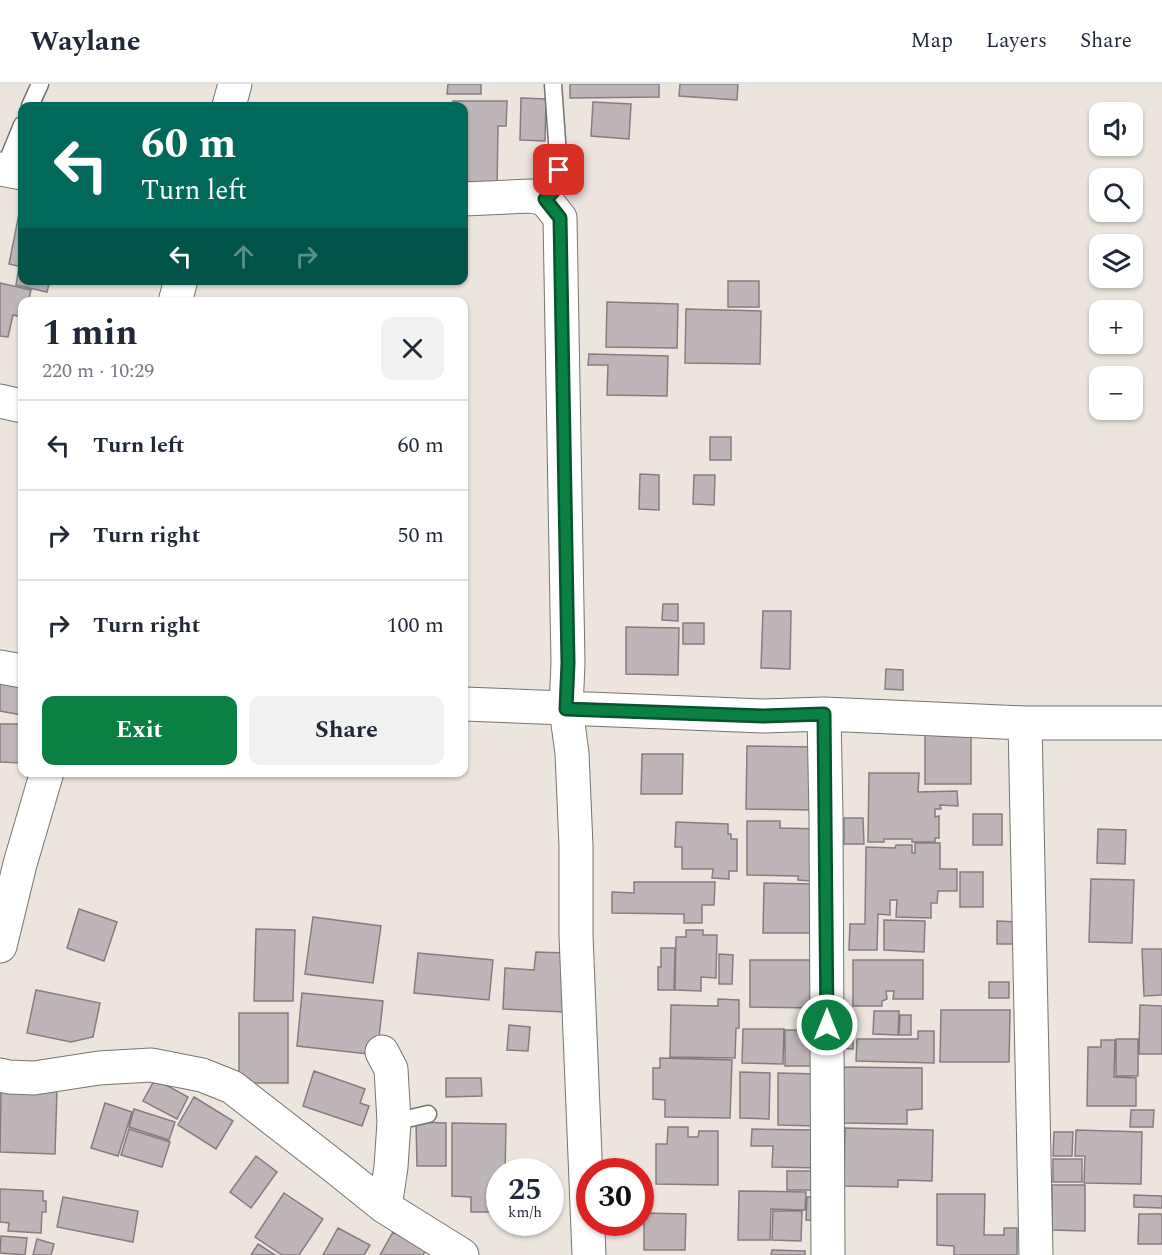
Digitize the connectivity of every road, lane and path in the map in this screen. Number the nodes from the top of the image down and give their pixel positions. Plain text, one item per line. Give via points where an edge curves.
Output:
1 (40, 84) edge
2 (235, 84) edge
3 (553, 84) edge
4 (32, 102) edge
5 (230, 102) edge
6 (18, 139) edge
7 (9, 170) edge
8 (468, 199) edge
9 (545, 199) junction
10 (0, 401) edge
11 (18, 405) edge
12 (0, 666) edge
13 (18, 670) edge
14 (468, 704) edge
15 (566, 709) junction
16 (824, 714) junction
17 (1025, 723) junction
18 (1162, 723) edge
19 (45, 777) edge
20 (10, 862) edge
21 (0, 946) edge
22 (382, 1052) dead end
23 (0, 1075) edge
24 (428, 1113) dead end
25 (394, 1122) junction
26 (385, 1207) junction
27 (462, 1255) edge
28 (589, 1255) edge
29 (828, 1255) edge
30 (1036, 1255) edge

1 - 4 lane
2 - 5 street
3 - 9 lane via 559,170 558,184
6 - 7 lane
8 - 9 street
9 - 15 street via 560,218
10 - 11 street
12 - 13 street
14 - 15 street
15 - 16 street via 763,716
15 - 28 street via 576,846
16 - 17 street
16 - 29 street
17 - 18 street
17 - 30 street
19 - 20 street
20 - 21 street
22 - 25 street via 391,1069
23 - 26 street via 34,1078 151,1065 202,1075 232,1087
24 - 25 lane
25 - 26 street
26 - 27 street

